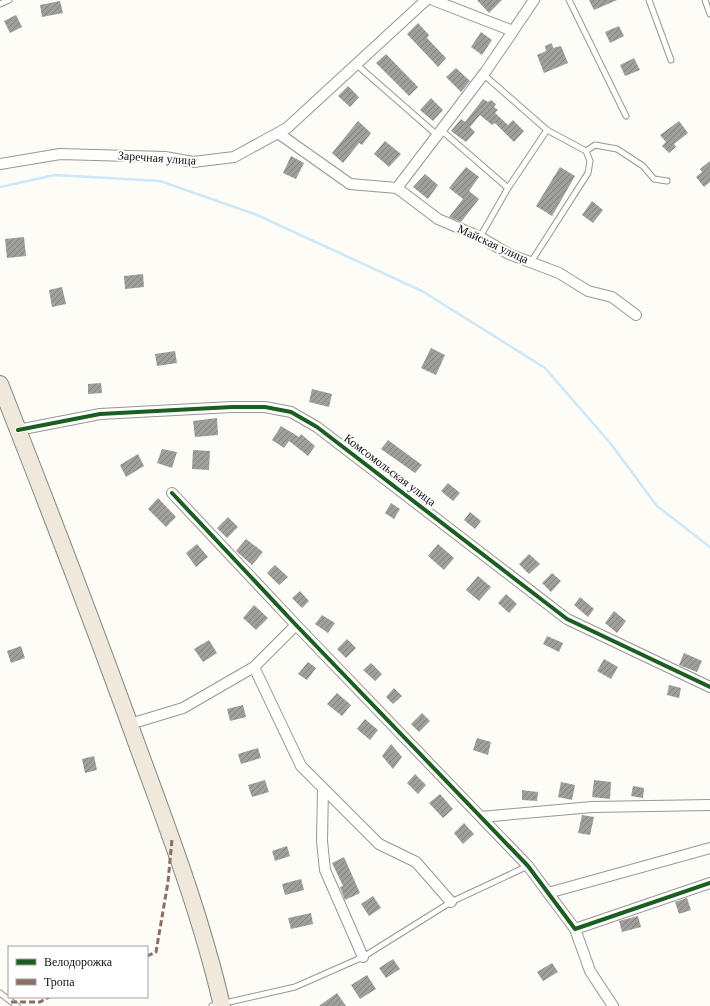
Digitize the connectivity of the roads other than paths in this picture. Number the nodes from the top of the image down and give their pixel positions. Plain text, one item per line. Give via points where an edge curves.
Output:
1 (9, 0) edge
2 (426, 0) edge
3 (434, 0) edge
4 (534, 0) edge
5 (569, 0) edge
6 (649, 0) edge
7 (705, 0) edge
8 (0, 4) edge
9 (710, 14) edge
10 (513, 31) junction
11 (671, 60) dead end
12 (357, 65) junction
13 (483, 74) junction
14 (626, 116) dead end
15 (547, 130) junction
16 (439, 132) junction
17 (278, 133) junction
18 (586, 151) junction
19 (0, 164) edge
20 (667, 181) dead end
21 (397, 188) junction
22 (508, 188) junction
23 (480, 237) junction
24 (531, 262) junction
25 (636, 315) dead end
26 (0, 384) edge
27 (18, 430) junction
28 (172, 493) dead end
29 (296, 625) junction
30 (254, 667) junction
31 (710, 687) edge
32 (130, 724) junction
33 (323, 788) junction
34 (710, 805) edge
35 (481, 817) junction
36 (710, 848) edge
37 (528, 866) junction
38 (710, 883) edge
39 (548, 893) junction
40 (451, 902) junction
41 (575, 928) junction
42 (363, 957) junction
43 (0, 993) edge
44 (218, 1005) edge
45 (17, 1006) edge
46 (613, 1006) edge

1 - 8 lane
2 - 12 street, Заречная улица
3 - 10 street
4 - 10 street
5 - 14 lane
6 - 11 lane
7 - 9 lane
10 - 13 street
12 - 16 lane
12 - 17 street, Заречная улица via 287,128
13 - 15 lane
13 - 16 street
15 - 18 lane
15 - 22 lane
16 - 21 street
16 - 22 lane
17 - 19 street, Заречная улица via 234,157 193,162 165,157 60,154
17 - 21 street via 350,184
18 - 20 lane via 595,145 617,149 643,166 654,179
18 - 24 lane via 590,161 588,173
21 - 23 street, Майская улица via 438,219
22 - 23 lane
23 - 24 street, Майская улица via 509,254
24 - 25 street, Майская улица via 559,272 588,291 612,297
26 - 27 main road
27 - 31 street, Комсомольская улица via 100,414 232,407 266,407 291,412 317,427 567,619
27 - 32 main road
28 - 29 street
29 - 30 street
29 - 35 street
30 - 32 street via 183,708
30 - 33 street via 301,766
32 - 44 main road via 213,967
33 - 40 street via 379,844 416,862
33 - 42 street via 322,841 326,870
34 - 35 street via 592,807
35 - 37 street
36 - 39 street
37 - 39 street
37 - 40 lane
38 - 41 street
39 - 41 street
40 - 42 lane
41 - 46 street via 590,971
42 - 44 lane via 296,987
43 - 45 lane

